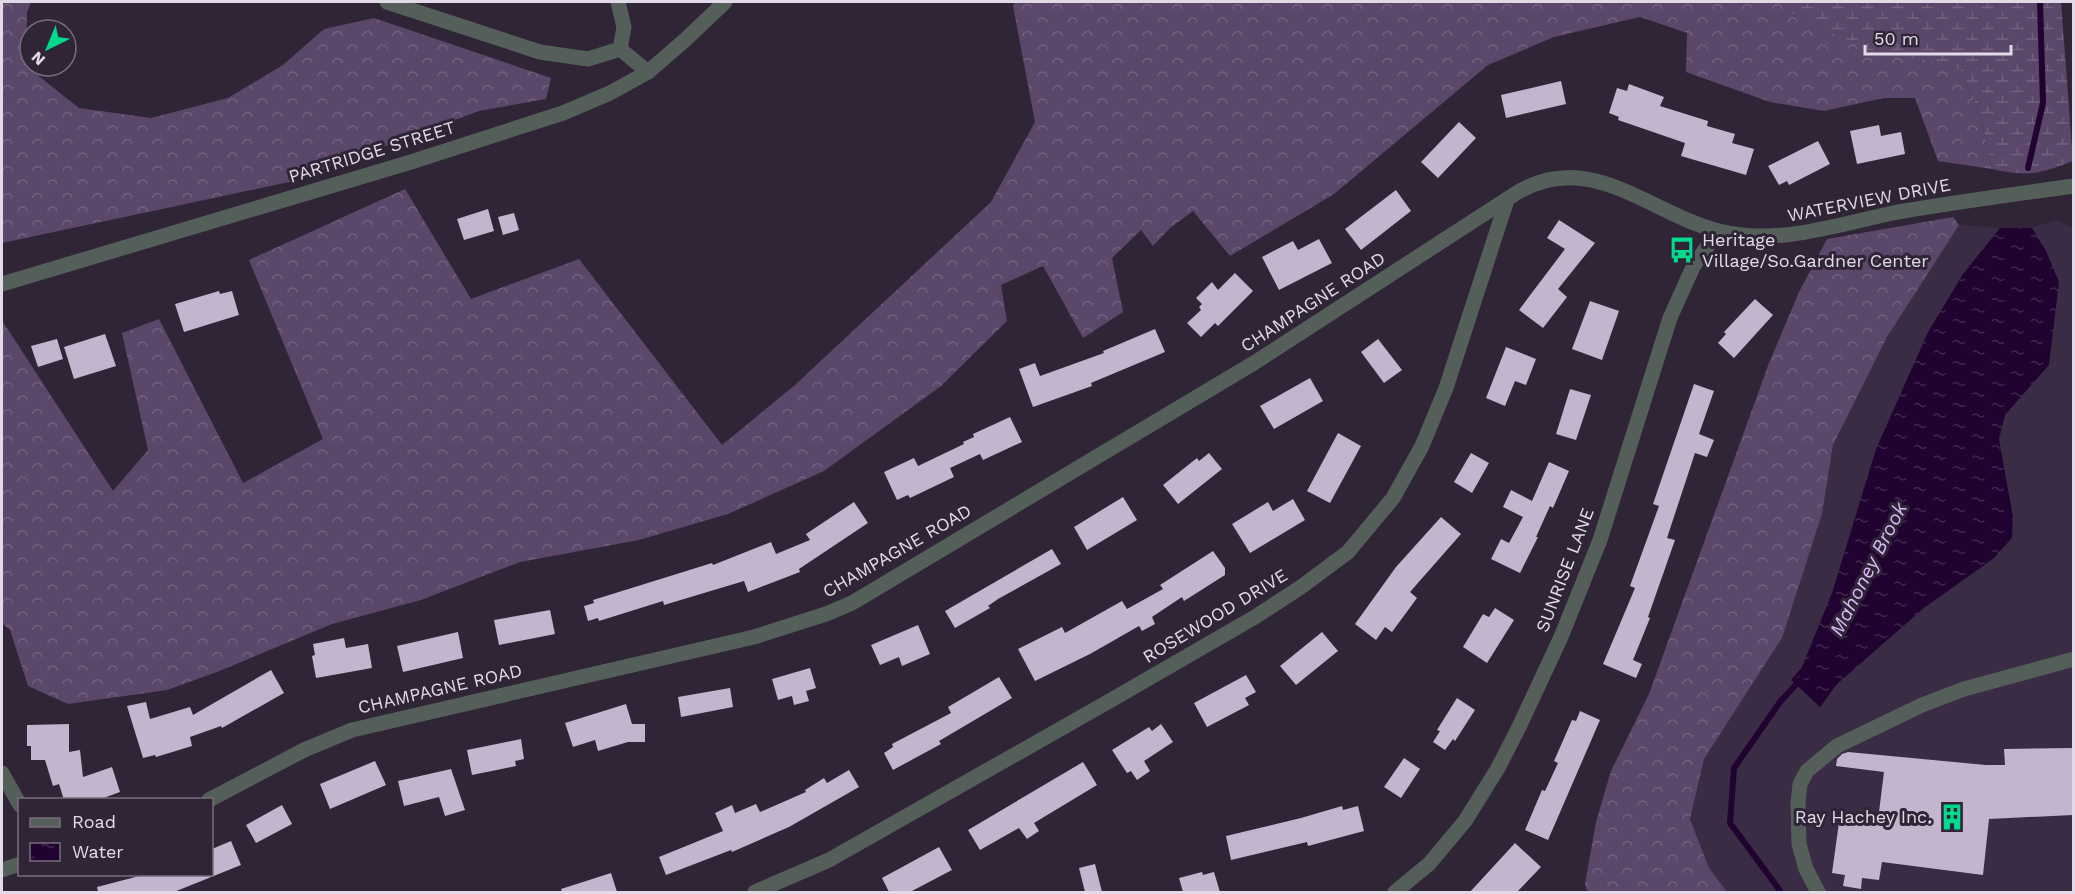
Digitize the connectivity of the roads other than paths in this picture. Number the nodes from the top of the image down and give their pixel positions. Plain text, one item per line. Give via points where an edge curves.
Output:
1 (387, 2) edge
2 (618, 2) edge
3 (725, 2) edge
4 (620, 49) junction
5 (648, 72) junction
6 (2073, 186) edge
7 (1507, 200) junction
8 (1718, 231) junction
9 (2, 284) edge
10 (2073, 659) edge
11 (2, 773) edge
12 (213, 798) edge
13 (18, 801) edge
14 (18, 865) edge
15 (2, 870) edge
16 (755, 892) edge
17 (1395, 892) edge
18 (1818, 892) edge

1 - 4 street via 540,52 588,59
2 - 4 street via 624,27
3 - 5 street, PARTRIDGE STREET
4 - 5 street
5 - 9 street, PARTRIDGE STREET via 610,93 552,116
6 - 8 street, WATERVIEW DRIVE via 1898,212 1783,236 1755,237
7 - 8 street, WATERVIEW DRIVE via 1529,186 1552,178 1572,177 1611,185
7 - 12 street, CHAMPAGNE ROAD via 1254,363 852,603 754,637 352,730 304,750
7 - 16 street, ROSEWOOD DRIVE via 1446,388 1422,446 1393,498 1348,552 1255,616 1096,709 829,860
8 - 17 street, SUNRISE LANE via 1693,267 1670,318 1600,540 1539,686 1498,768 1465,821 1429,864
10 - 18 street via 1964,689 1922,705 1837,746 1807,771 1800,784 1799,844
11 - 13 street
14 - 15 street

